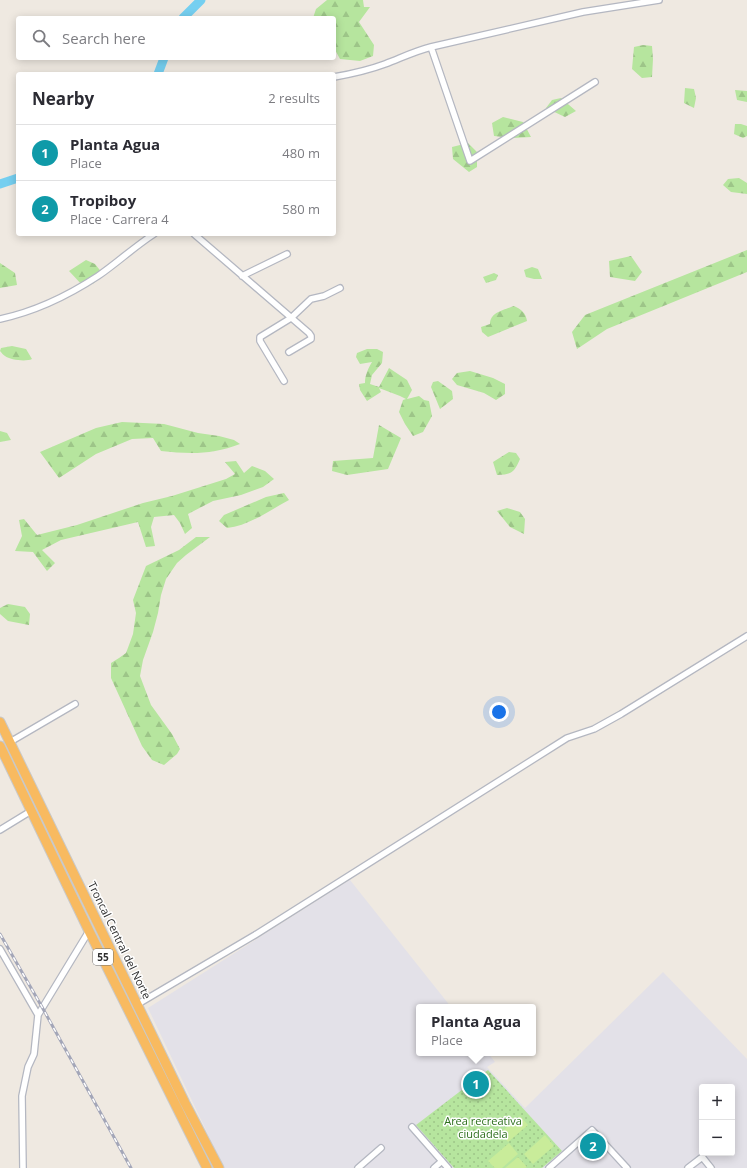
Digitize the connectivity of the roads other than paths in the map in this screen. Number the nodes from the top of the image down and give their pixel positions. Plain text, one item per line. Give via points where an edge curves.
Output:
1 (659, 0) edge
2 (432, 47) junction
3 (336, 77) edge
4 (594, 82) dead end
5 (151, 236) edge
6 (196, 236) edge
7 (287, 254) dead end
8 (242, 276) junction
9 (340, 288) dead end
10 (291, 318) junction
11 (0, 319) edge
12 (289, 352) dead end
13 (284, 381) dead end
14 (747, 636) edge
15 (75, 704) dead end
16 (0, 722) edge
17 (10, 742) junction
18 (0, 746) edge
19 (31, 811) junction
20 (0, 830) edge
21 (89, 931) junction
22 (0, 949) edge
23 (138, 1004) junction
24 (38, 1015) junction
25 (412, 1127) dead end
26 (381, 1148) dead end
27 (442, 1161) junction
28 (23, 1168) edge
29 (207, 1168) edge
30 (219, 1168) edge
31 (358, 1168) edge
32 (434, 1168) edge
33 (448, 1168) edge
34 (549, 1168) edge
35 (627, 1168) edge
36 (688, 1168) edge
37 (711, 1168) edge

1 - 2 street via 583,12
2 - 3 street via 385,64
2 - 4 street via 470,161
5 - 11 street via 77,289 33,309
6 - 8 street
7 - 8 street
8 - 10 street
9 - 10 street via 311,299
10 - 12 street via 309,333 311,339
10 - 13 street via 260,337
14 - 23 street via 600,726 567,738 255,935
15 - 17 street
16 - 17 highway, Troncal Central del Norte / 55
17 - 23 highway, Troncal Central del Norte / 55
18 - 19 highway, 55
19 - 20 street
19 - 21 highway, 55
21 - 24 street
21 - 29 highway, 55
22 - 24 street
23 - 30 highway, Troncal Central del Norte / 55
24 - 28 street via 34,1054 28,1067 22,1096
25 - 27 street
26 - 31 street
27 - 32 street
27 - 33 street
34 - 35 street via 592,1130
36 - 37 street via 703,1158

